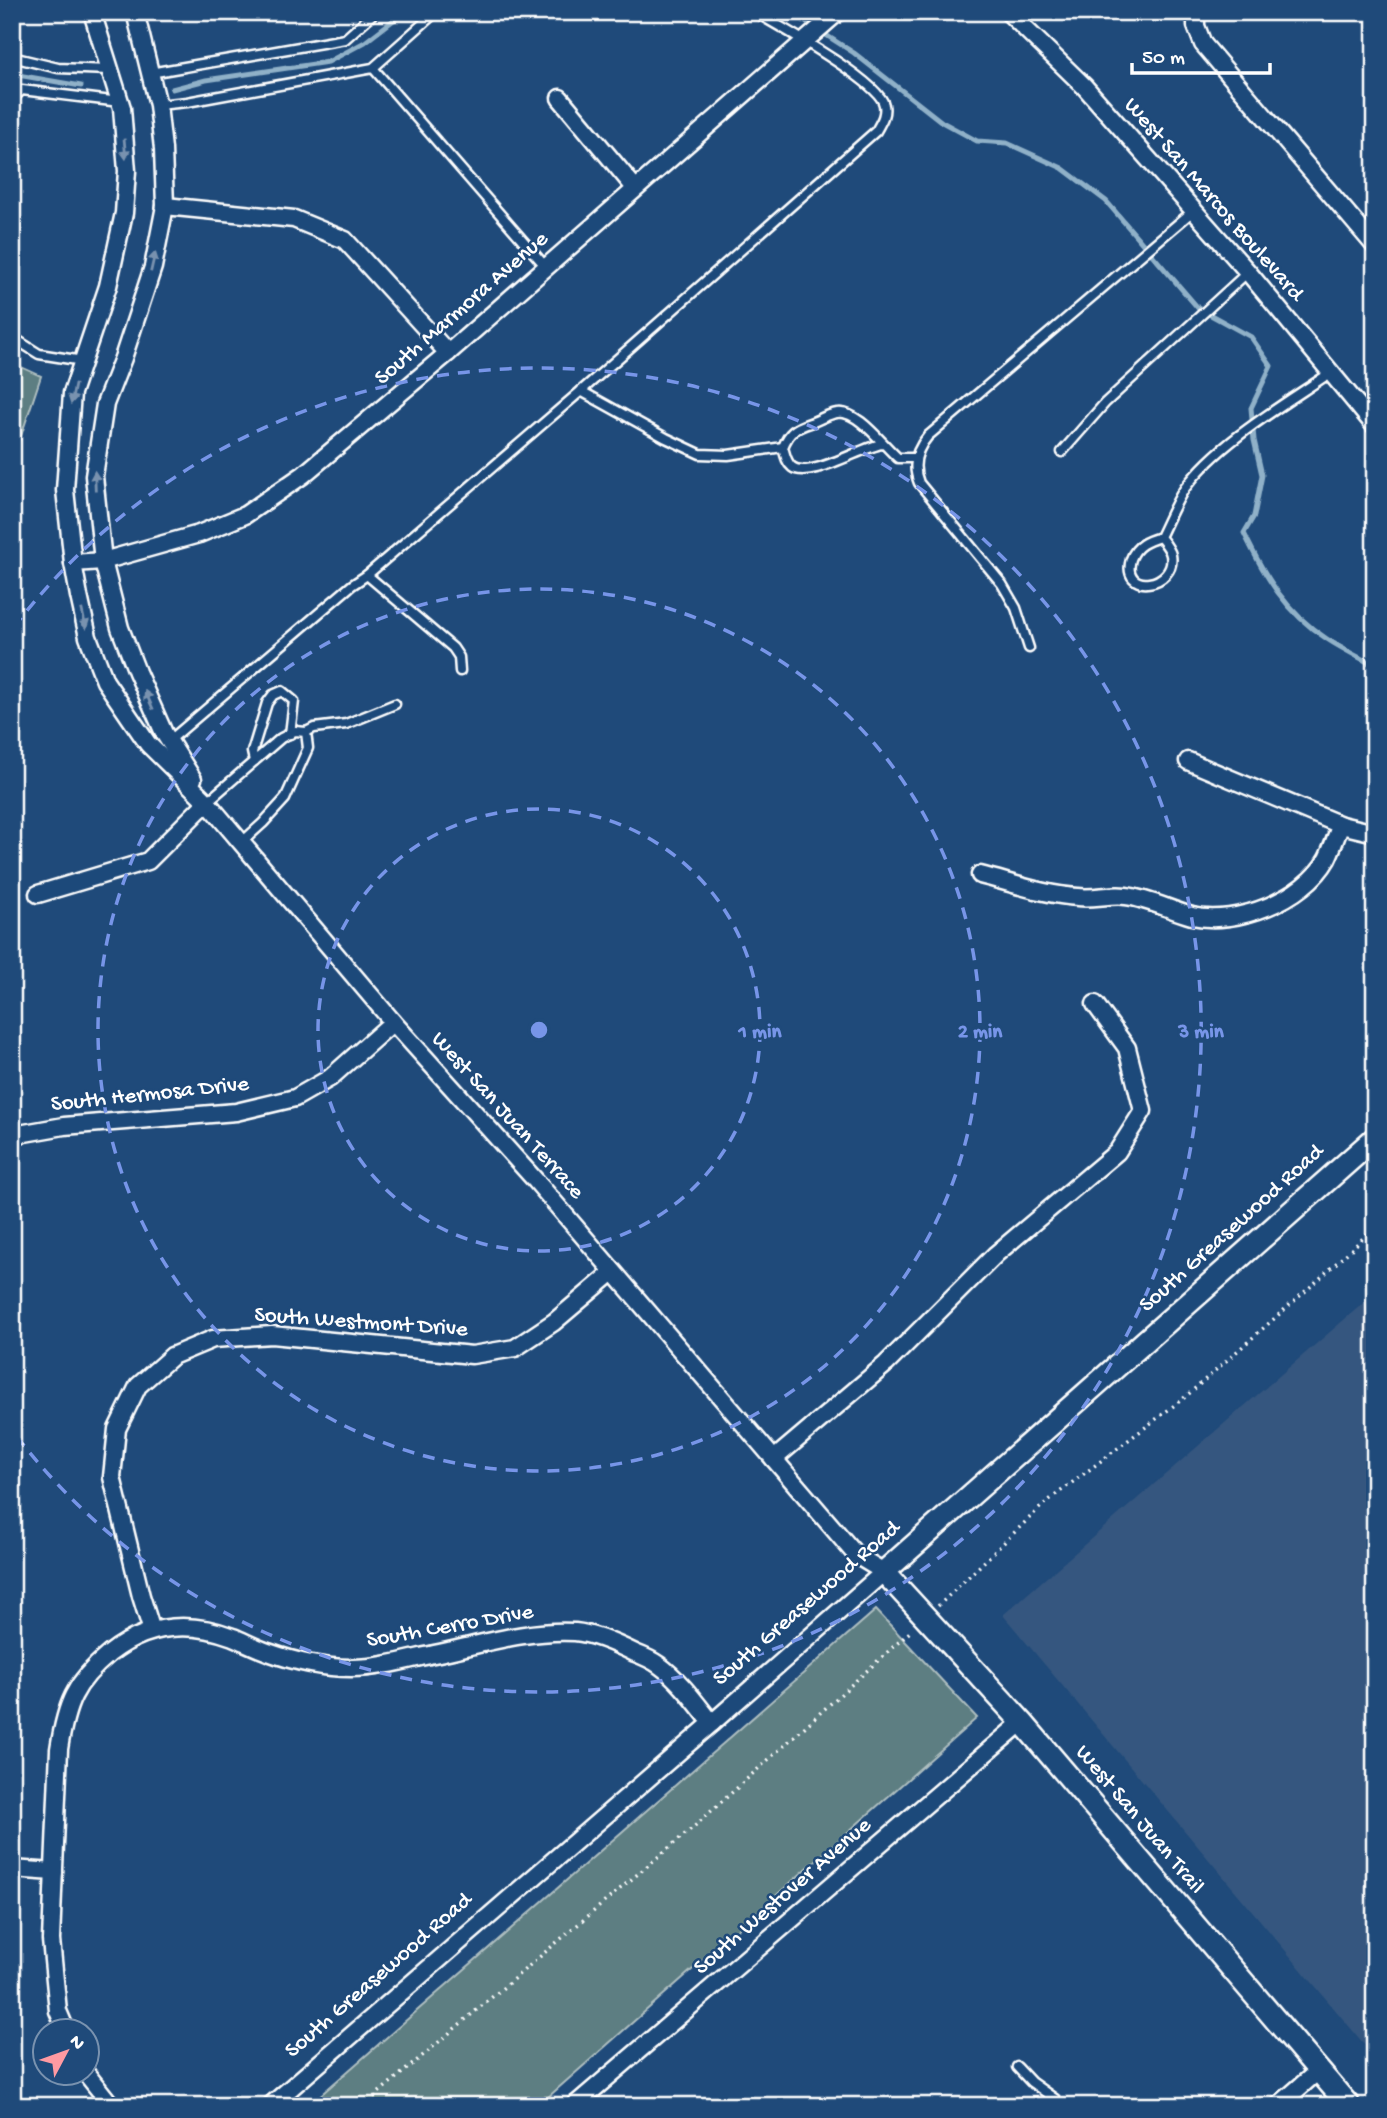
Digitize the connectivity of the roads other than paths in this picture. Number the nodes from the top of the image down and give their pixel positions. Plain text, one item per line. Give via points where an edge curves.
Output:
1 (92, 12) edge
2 (135, 12) edge
3 (376, 12) edge
4 (436, 12) edge
5 (755, 12) edge
6 (831, 14) edge
7 (1013, 14) edge
8 (1196, 14) edge
9 (1179, 17) dead end
10 (805, 41) junction
11 (12, 57) edge
12 (373, 68) junction
13 (109, 70) junction
14 (150, 73) junction
15 (560, 98) dead end
16 (12, 99) edge
17 (120, 102) junction
18 (158, 105) junction
19 (635, 188) junction
20 (165, 206) junction
21 (1194, 211) junction
22 (1375, 246) edge
23 (546, 267) junction
24 (1248, 272) junction
25 (12, 337) edge
26 (448, 353) junction
27 (83, 361) junction
28 (1330, 373) junction
29 (580, 391) junction
30 (1375, 426) edge
31 (882, 444) junction
32 (783, 447) junction
33 (1062, 453) dead end
34 (916, 458) junction
35 (1160, 537) junction
36 (103, 561) junction
37 (73, 563) junction
38 (368, 575) junction
39 (1029, 648) dead end
40 (460, 671) dead end
41 (395, 704) dead end
42 (306, 732) junction
43 (290, 734) junction
44 (170, 741) junction
45 (254, 761) junction
46 (1188, 761) dead end
47 (207, 802) junction
48 (1341, 825) junction
49 (1375, 833) edge
50 (241, 843) junction
51 (980, 875) dead end
52 (38, 894) dead end
53 (1095, 1004) dead end
54 (393, 1023) junction
55 (1375, 1138) edge
56 (12, 1139) edge
57 (613, 1272) junction
58 (774, 1459) junction
59 (884, 1572) junction
60 (152, 1631) junction
61 (712, 1723) junction
62 (1022, 1723) junction
63 (12, 1869) edge
64 (54, 1872) junction
65 (60, 2016) edge
66 (1017, 2067) dead end
67 (1318, 2071) junction
68 (96, 2086) edge
69 (112, 2106) edge
70 (270, 2106) edge
71 (575, 2106) edge
72 (1059, 2106) edge
73 (1278, 2106) edge
74 (1349, 2106) edge

1 - 13 street, West San Juan Terrace
2 - 14 street, West San Juan Terrace
3 - 14 lane via 345,38
4 - 12 lane
5 - 10 lane
6 - 10 street, South Marmora Avenue
7 - 21 street, West San Marcos Boulevard via 1084,86
8 - 9 street
8 - 22 street via 1203,44
10 - 19 street, South Marmora Avenue
10 - 29 lane via 869,85 884,102 884,117 876,131
11 - 13 lane via 58,68
12 - 18 lane
12 - 23 lane
13 - 17 street, West San Juan Terrace
14 - 18 street, West San Juan Terrace
15 - 19 street
16 - 17 lane via 22,90
17 -> 27 street, West San Juan Terrace via 127,171 124,213 108,286
18 - 20 street, West San Juan Terrace
19 - 23 street, South Marmora Avenue
20 - 26 street via 294,219 345,240
36 -> 20 street, West San Juan Terrace via 94,476 104,404 153,267
21 - 24 street, West San Marcos Boulevard
21 - 34 lane via 928,436
23 - 26 street, South Marmora Avenue
24 - 28 street, West San Marcos Boulevard
24 - 33 lane via 1105,404
25 - 27 lane via 39,354
26 - 36 street, South Marmora Avenue via 303,475 245,515 199,534
27 -> 37 street, West San Juan Terrace via 72,393 65,490
28 - 30 street, West San Marcos Boulevard
28 - 35 lane via 1239,435 1214,458 1185,489
29 - 32 lane via 700,454
29 - 38 lane
31 - 32 lane via 813,469 795,470
31 - 32 lane via 864,424 839,412 793,429
31 - 34 lane via 898,458
34 - 39 lane via 919,483 1002,583
35 - 35 lane via 1144,542 1135,552 1130,562 1136,581 1153,583 1171,565 1171,553
36 - 37 street, South Marmora Avenue
44 -> 36 street, West San Juan Terrace via 136,672
37 -> 47 street, West San Juan Terrace via 88,638 105,681 148,744
38 - 40 lane via 453,648
38 - 44 lane
41 - 42 lane via 346,724
42 - 43 lane
42 - 50 lane via 308,748 285,799
43 - 45 lane
43 - 45 lane via 294,701 282,691 267,702 252,752
44 - 47 street, West San Juan Terrace
45 - 47 lane
46 - 48 street
47 - 50 street, West San Juan Terrace
47 - 52 street via 148,860
48 - 49 street
48 - 51 street via 1326,860 1291,895 1263,909 1228,918 1195,916 1123,896 1044,892
50 - 54 street, West San Juan Terrace
53 - 58 street via 1127,1048 1143,1111 1117,1152 996,1254 886,1364
54 - 56 street, South Hermosa Drive via 330,1078 295,1098 236,1112 64,1126
54 - 57 street, West San Juan Terrace
55 - 59 street, South Greasewood Road
57 - 58 street, West San Juan Terrace
57 - 60 street, South Westmont Drive via 515,1348 472,1355 272,1335 213,1339 172,1356 138,1386 117,1429 112,1477
58 - 59 street, West San Juan Terrace via 856,1555
59 - 61 street, South Greasewood Road
59 - 62 street, West San Juan Trail
60 - 61 street, South Cerro Drive via 200,1628 303,1662 349,1668 544,1633 578,1632 618,1644 658,1664
60 - 64 street, South Cerro Drive via 125,1642 95,1666 77,1686 63,1720
61 - 70 street, South Greasewood Road
62 - 67 street, West San Juan Trail
62 - 71 street, South Westover Avenue
63 - 64 street
64 - 65 street, South Cerro Drive via 51,1940
66 - 72 lane
67 - 73 street
67 - 74 street, West San Juan Trail
68 - 69 street

